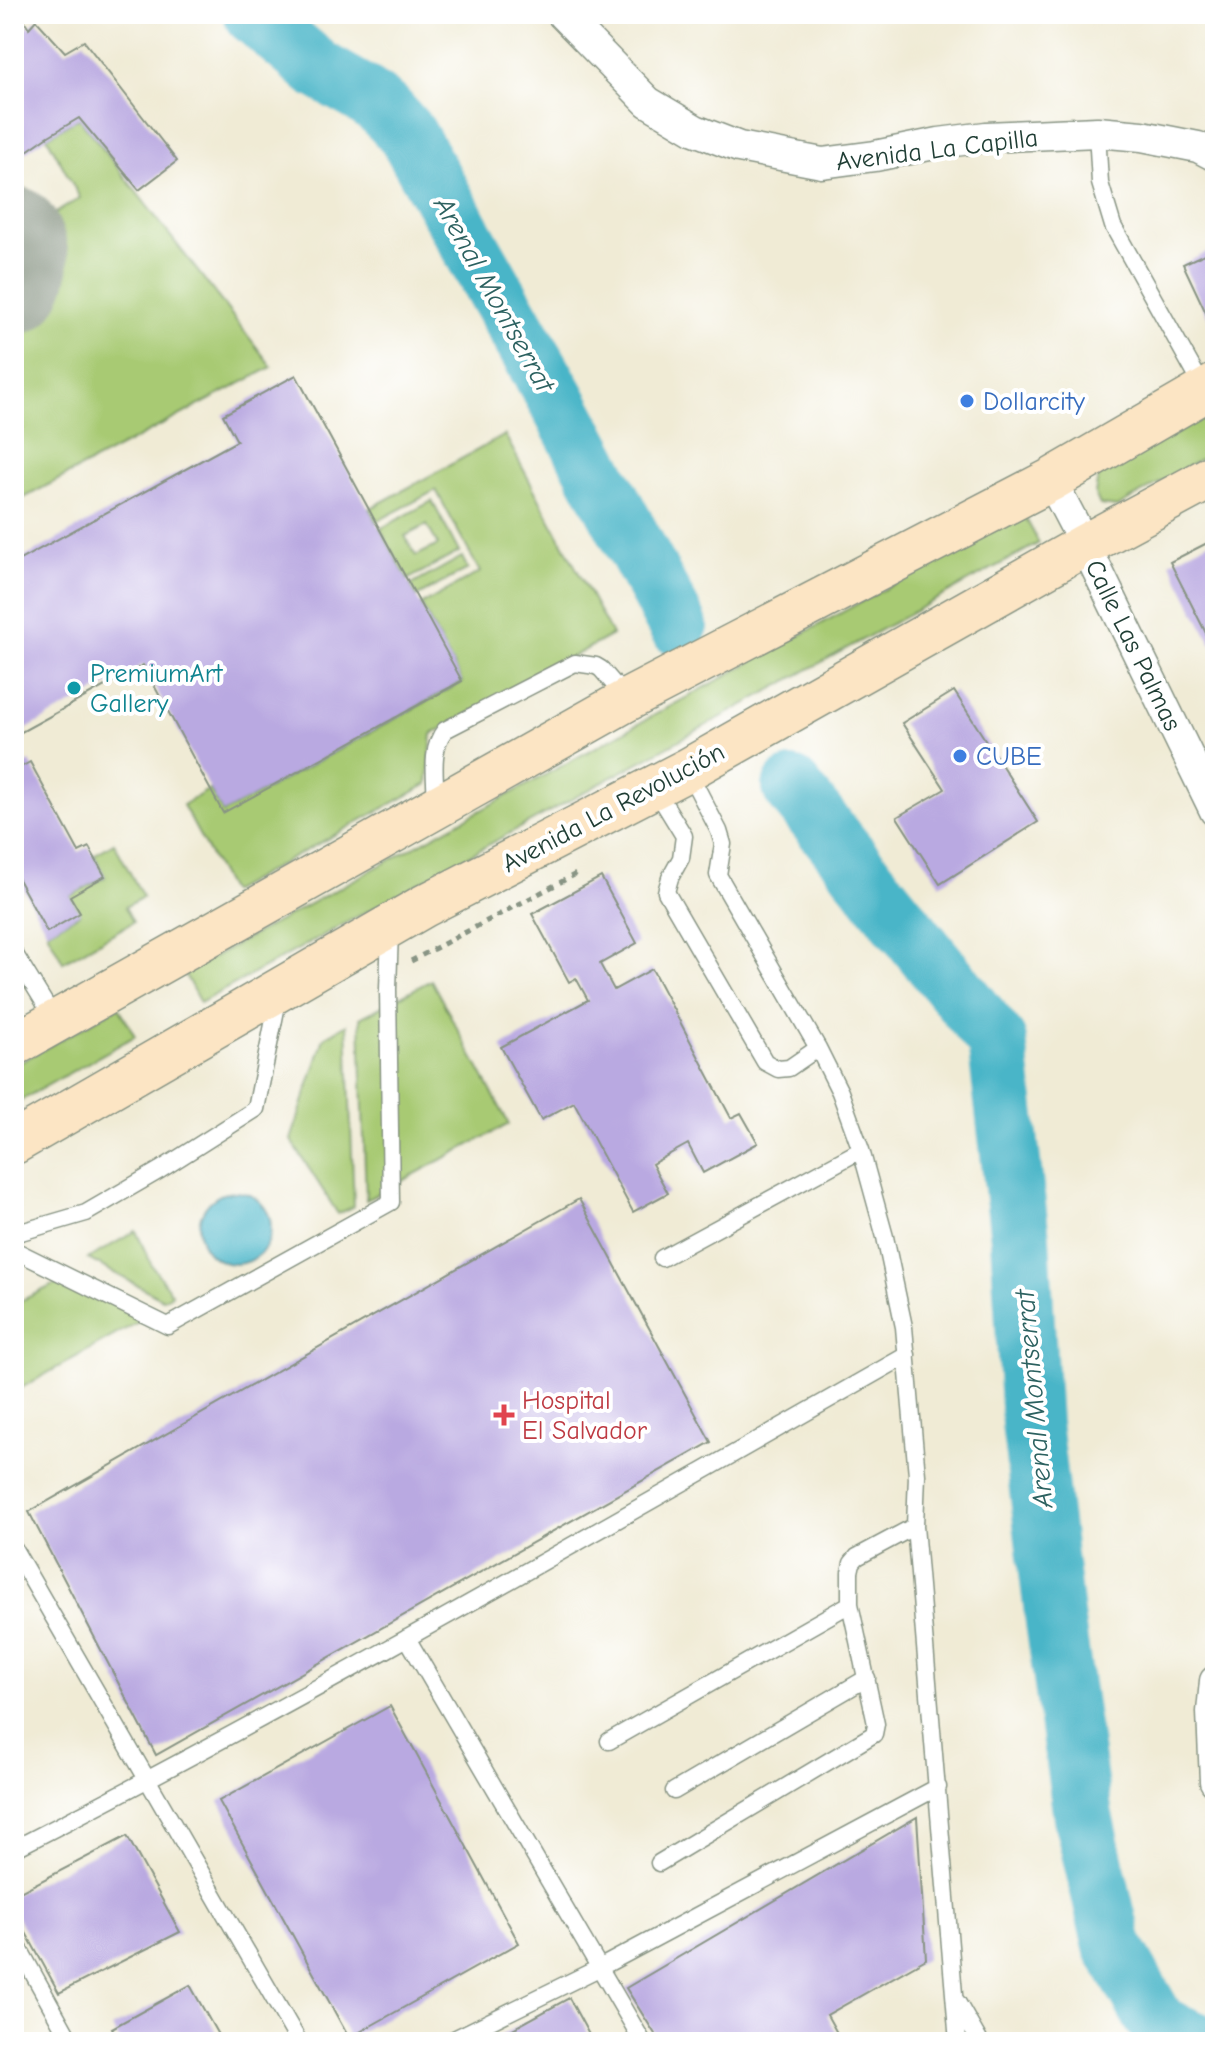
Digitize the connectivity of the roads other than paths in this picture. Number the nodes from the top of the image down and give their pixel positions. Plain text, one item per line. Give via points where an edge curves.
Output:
1 (562, 14) edge
2 (1097, 132) junction
3 (1215, 156) edge
4 (1210, 388) edge
5 (1215, 475) edge
6 (1051, 480) junction
7 (1085, 545) junction
8 (627, 700) junction
9 (670, 778) junction
10 (436, 807) junction
11 (1215, 811) edge
12 (390, 926) junction
13 (14, 953) edge
14 (280, 991) junction
15 (57, 1022) junction
16 (14, 1045) edge
17 (818, 1048) junction
18 (14, 1143) edge
19 (861, 1150) junction
20 (14, 1234) edge
21 (14, 1250) edge
22 (662, 1258) dead end
23 (907, 1355) junction
24 (915, 1526) junction
25 (14, 1549) edge
26 (850, 1604) junction
27 (407, 1638) junction
28 (867, 1678) junction
29 (1215, 1681) edge
30 (609, 1741) dead end
31 (147, 1781) junction
32 (1215, 1781) edge
33 (938, 1787) junction
34 (674, 1791) dead end
35 (14, 1849) edge
36 (659, 1863) dead end
37 (14, 1939) edge
38 (601, 1967) junction
39 (956, 1998) junction
40 (71, 2042) edge
41 (299, 2042) edge
42 (448, 2042) edge
43 (643, 2042) edge
44 (958, 2042) edge
45 (980, 2042) edge

1 - 2 street, Avenida La Capilla via 648,102 695,130 739,147 822,163 986,137
2 - 3 street, Avenida La Capilla via 1198,147
2 - 4 lane via 1100,183 1113,226
4 - 6 main road
5 - 7 main road, Avenida La Revolución
6 - 7 street, Calle Las Palmas
6 - 8 main road
7 - 9 main road, Avenida La Revolución
7 - 11 street, Calle Las Palmas
8 - 10 main road
8 - 10 lane via 601,669 575,663 445,730 435,752
9 - 12 main road, Avenida La Revolución
9 - 17 lane via 719,831 723,844 718,875
9 - 17 lane via 684,836 666,892 765,1062 789,1068
10 - 15 main road
12 - 14 main road, Avenida La Revolución
12 - 21 lane via 391,1202 168,1326
13 - 15 lane
14 - 18 main road, Avenida La Revolución
14 - 20 lane via 256,1109 86,1213
15 - 16 main road
17 - 19 lane
19 - 22 lane
19 - 23 lane via 895,1280
23 - 24 lane via 917,1475
23 - 27 lane
24 - 26 lane via 857,1557 850,1572
24 - 33 lane
25 - 31 lane
26 - 28 lane
26 - 30 lane
27 - 31 lane
27 - 38 lane
28 - 34 lane
28 - 36 lane via 874,1734
29 - 32 street
31 - 35 lane
31 - 41 lane
33 - 38 lane
33 - 39 lane
37 - 40 lane
38 - 42 lane
38 - 43 lane
39 - 44 lane
39 - 45 lane

